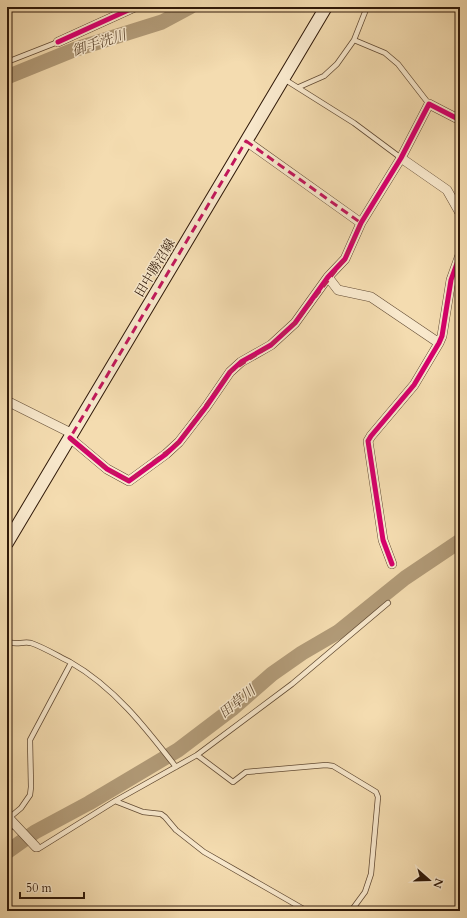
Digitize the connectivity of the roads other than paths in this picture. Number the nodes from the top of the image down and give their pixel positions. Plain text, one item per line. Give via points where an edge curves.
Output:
1 (135, 7) edge
2 (326, 7) edge
3 (367, 7) edge
4 (354, 40) junction
5 (58, 42) joint
6 (7, 62) edge
7 (283, 78) junction
8 (299, 87) junction
9 (428, 104) junction
10 (460, 120) edge
11 (246, 141) junction
12 (401, 158) junction
13 (460, 213) edge
14 (361, 223) junction
15 (460, 255) edge
16 (328, 277) junction
17 (439, 343) junction
18 (7, 401) edge
19 (72, 436) junction
20 (7, 543) edge
21 (392, 564) dead end
22 (388, 603) dead end
23 (7, 641) edge
24 (71, 663) junction
25 (197, 755) junction
26 (175, 766) junction
27 (115, 801) junction
28 (9, 818) edge
29 (36, 847) joint
30 (307, 911) edge
31 (351, 911) edge

1 - 5 street
2 - 7 main road, 田中勝沼線
3 - 4 lane
4 - 8 lane via 337,64 324,76
4 - 9 lane via 385,53 398,64
5 - 6 lane
7 - 8 lane
7 - 11 main road, 田中勝沼線
8 - 12 lane
9 - 10 street
9 - 12 street
11 - 14 street
11 - 19 main road, 田中勝沼線
12 - 13 street via 447,190
12 - 14 street
14 - 16 street via 345,259
15 - 17 street via 451,280
16 - 17 street via 338,290 371,297
16 - 19 street via 295,323 271,345 241,362 230,372 180,442 129,481 107,469
17 - 21 street via 414,385 368,441 383,540
18 - 19 street
19 - 20 main road, 田中勝沼線
22 - 25 lane via 292,684
23 - 24 lane via 30,643
24 - 26 lane via 108,689 137,718
24 - 28 lane via 30,740 30,795 21,808
25 - 26 lane
25 - 31 lane via 233,782 246,772 326,765 333,766 376,792 378,797 372,874 365,892
26 - 27 lane
27 - 29 lane via 38,849
27 - 30 lane via 143,812 165,816 176,830 204,852
28 - 29 street

